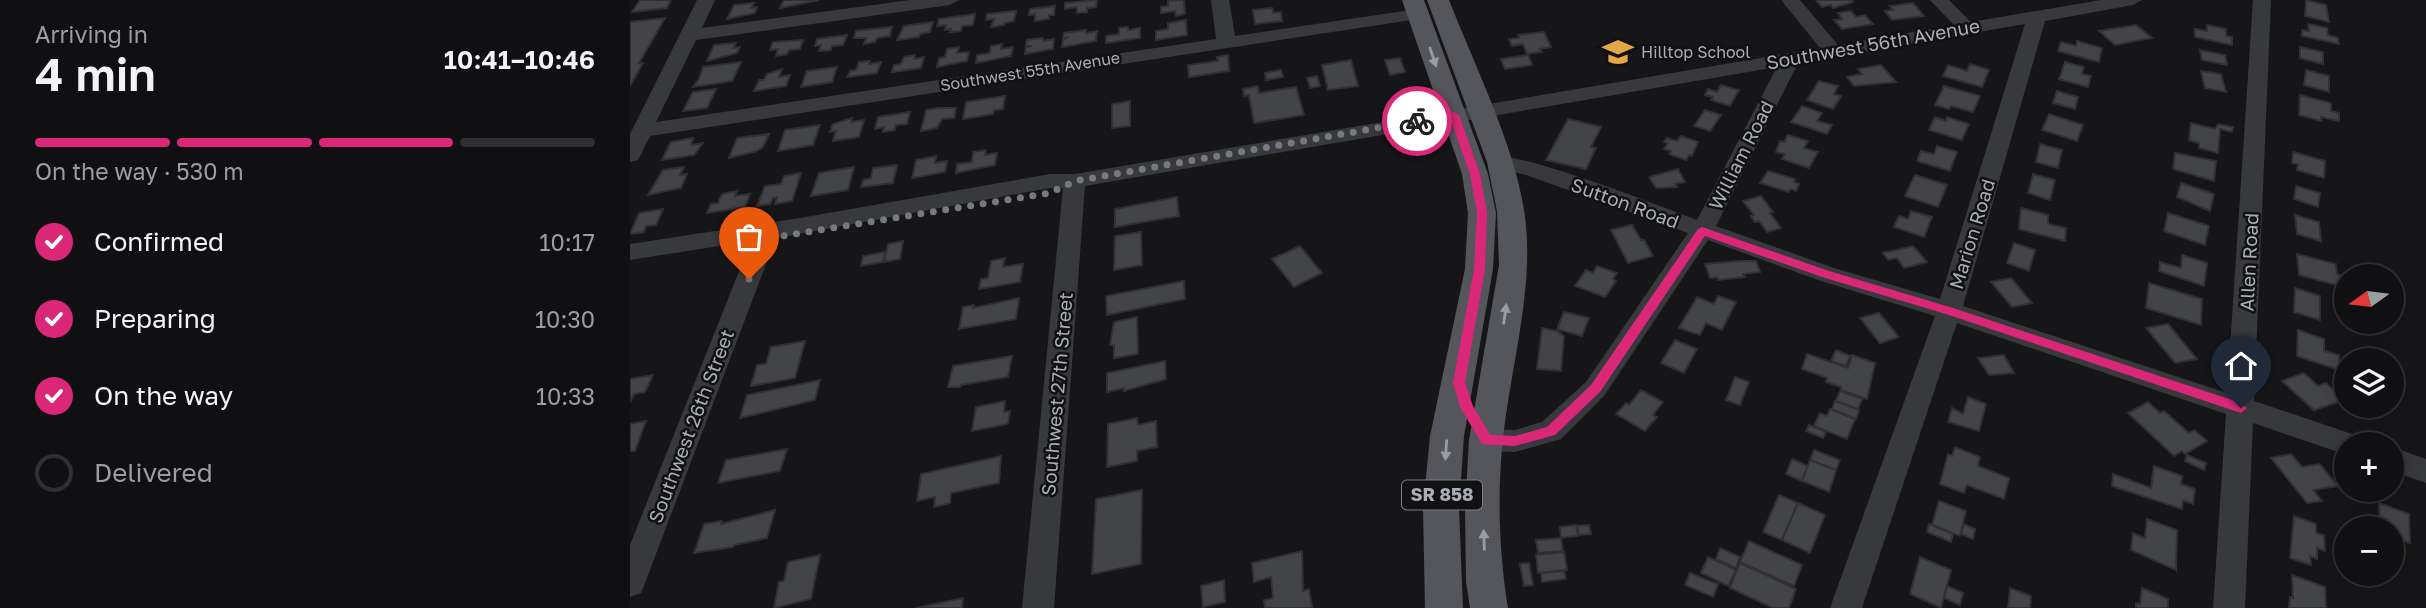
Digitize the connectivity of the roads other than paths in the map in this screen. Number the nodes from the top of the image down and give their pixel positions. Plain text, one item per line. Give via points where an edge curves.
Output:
1 (706, 0) edge
2 (950, 0) edge
3 (1220, 0) edge
4 (1438, 0) edge
5 (1790, 0) edge
6 (1939, 0) edge
7 (2133, 0) edge
8 (2262, 0) edge
9 (2099, 3) edge
10 (1416, 7) edge
11 (2037, 16) junction
12 (1967, 28) junction
13 (689, 35) junction
14 (1226, 41) junction
15 (1833, 51) junction
16 (1791, 58) junction
17 (1467, 113) junction
18 (642, 131) junction
19 (630, 155) edge
20 (1500, 162) junction
21 (1075, 181) junction
22 (1702, 231) junction
23 (766, 235) junction
24 (630, 252) edge
25 (630, 263) edge
26 (1949, 311) junction
27 (1459, 383) junction
28 (2241, 408) junction
29 (2334, 439) edge
30 (1486, 440) junction
31 (2404, 464) edge
32 (2426, 471) edge
33 (1441, 551) junction
34 (630, 583) edge
35 (1038, 608) edge
36 (1444, 608) edge
37 (1470, 608) edge
38 (1489, 608) edge
39 (1846, 608) edge
40 (2229, 608) edge

1 - 13 street
2 - 13 street
3 - 14 street
4 - 17 main road, SR 858
5 - 15 street
6 - 12 street
7 - 9 street, Southwest 56th Avenue
8 - 28 street, Allen Road
9 - 11 street, Southwest 56th Avenue
10 - 14 street, Southwest 55th Avenue
10 -> 17 main road, SR 858
11 - 12 street, Southwest 56th Avenue
11 - 26 street, Marion Road
12 - 15 street, Southwest 56th Avenue
13 - 18 street
14 - 18 street, Southwest 55th Avenue
15 - 16 street, Southwest 56th Avenue
16 - 17 street, Southwest 56th Avenue
16 - 22 street, William Road
17 - 20 main road, SR 858
17 - 21 street, Southwest 56th Avenue
17 - 27 main road, SR 858 via 1482,213 1479,269
18 - 19 street
20 - 22 street, Sutton Road
30 -> 20 main road, SR 858 via 1513,265 1511,211
21 - 23 street, Southwest 56th Avenue via 1050,193
21 - 35 street, Southwest 27th Street
22 - 26 street, Sutton Road
22 - 30 street, William Road via 1595,388 1551,431 1515,441
23 - 24 street, Southwest 56th Avenue
23 - 25 street, Southwest 56th Avenue
23 - 34 street, Southwest 26th Street
26 - 28 street, Sutton Road
26 - 39 street, Marion Road
27 - 30 main road
27 -> 33 main road, SR 858 via 1447,436
28 - 29 street, Sutton Road
28 - 40 street, Allen Road
38 -> 30 main road, SR 858 via 1483,509
31 - 32 street
33 - 36 main road, SR 858
33 - 37 main road via 1466,573

